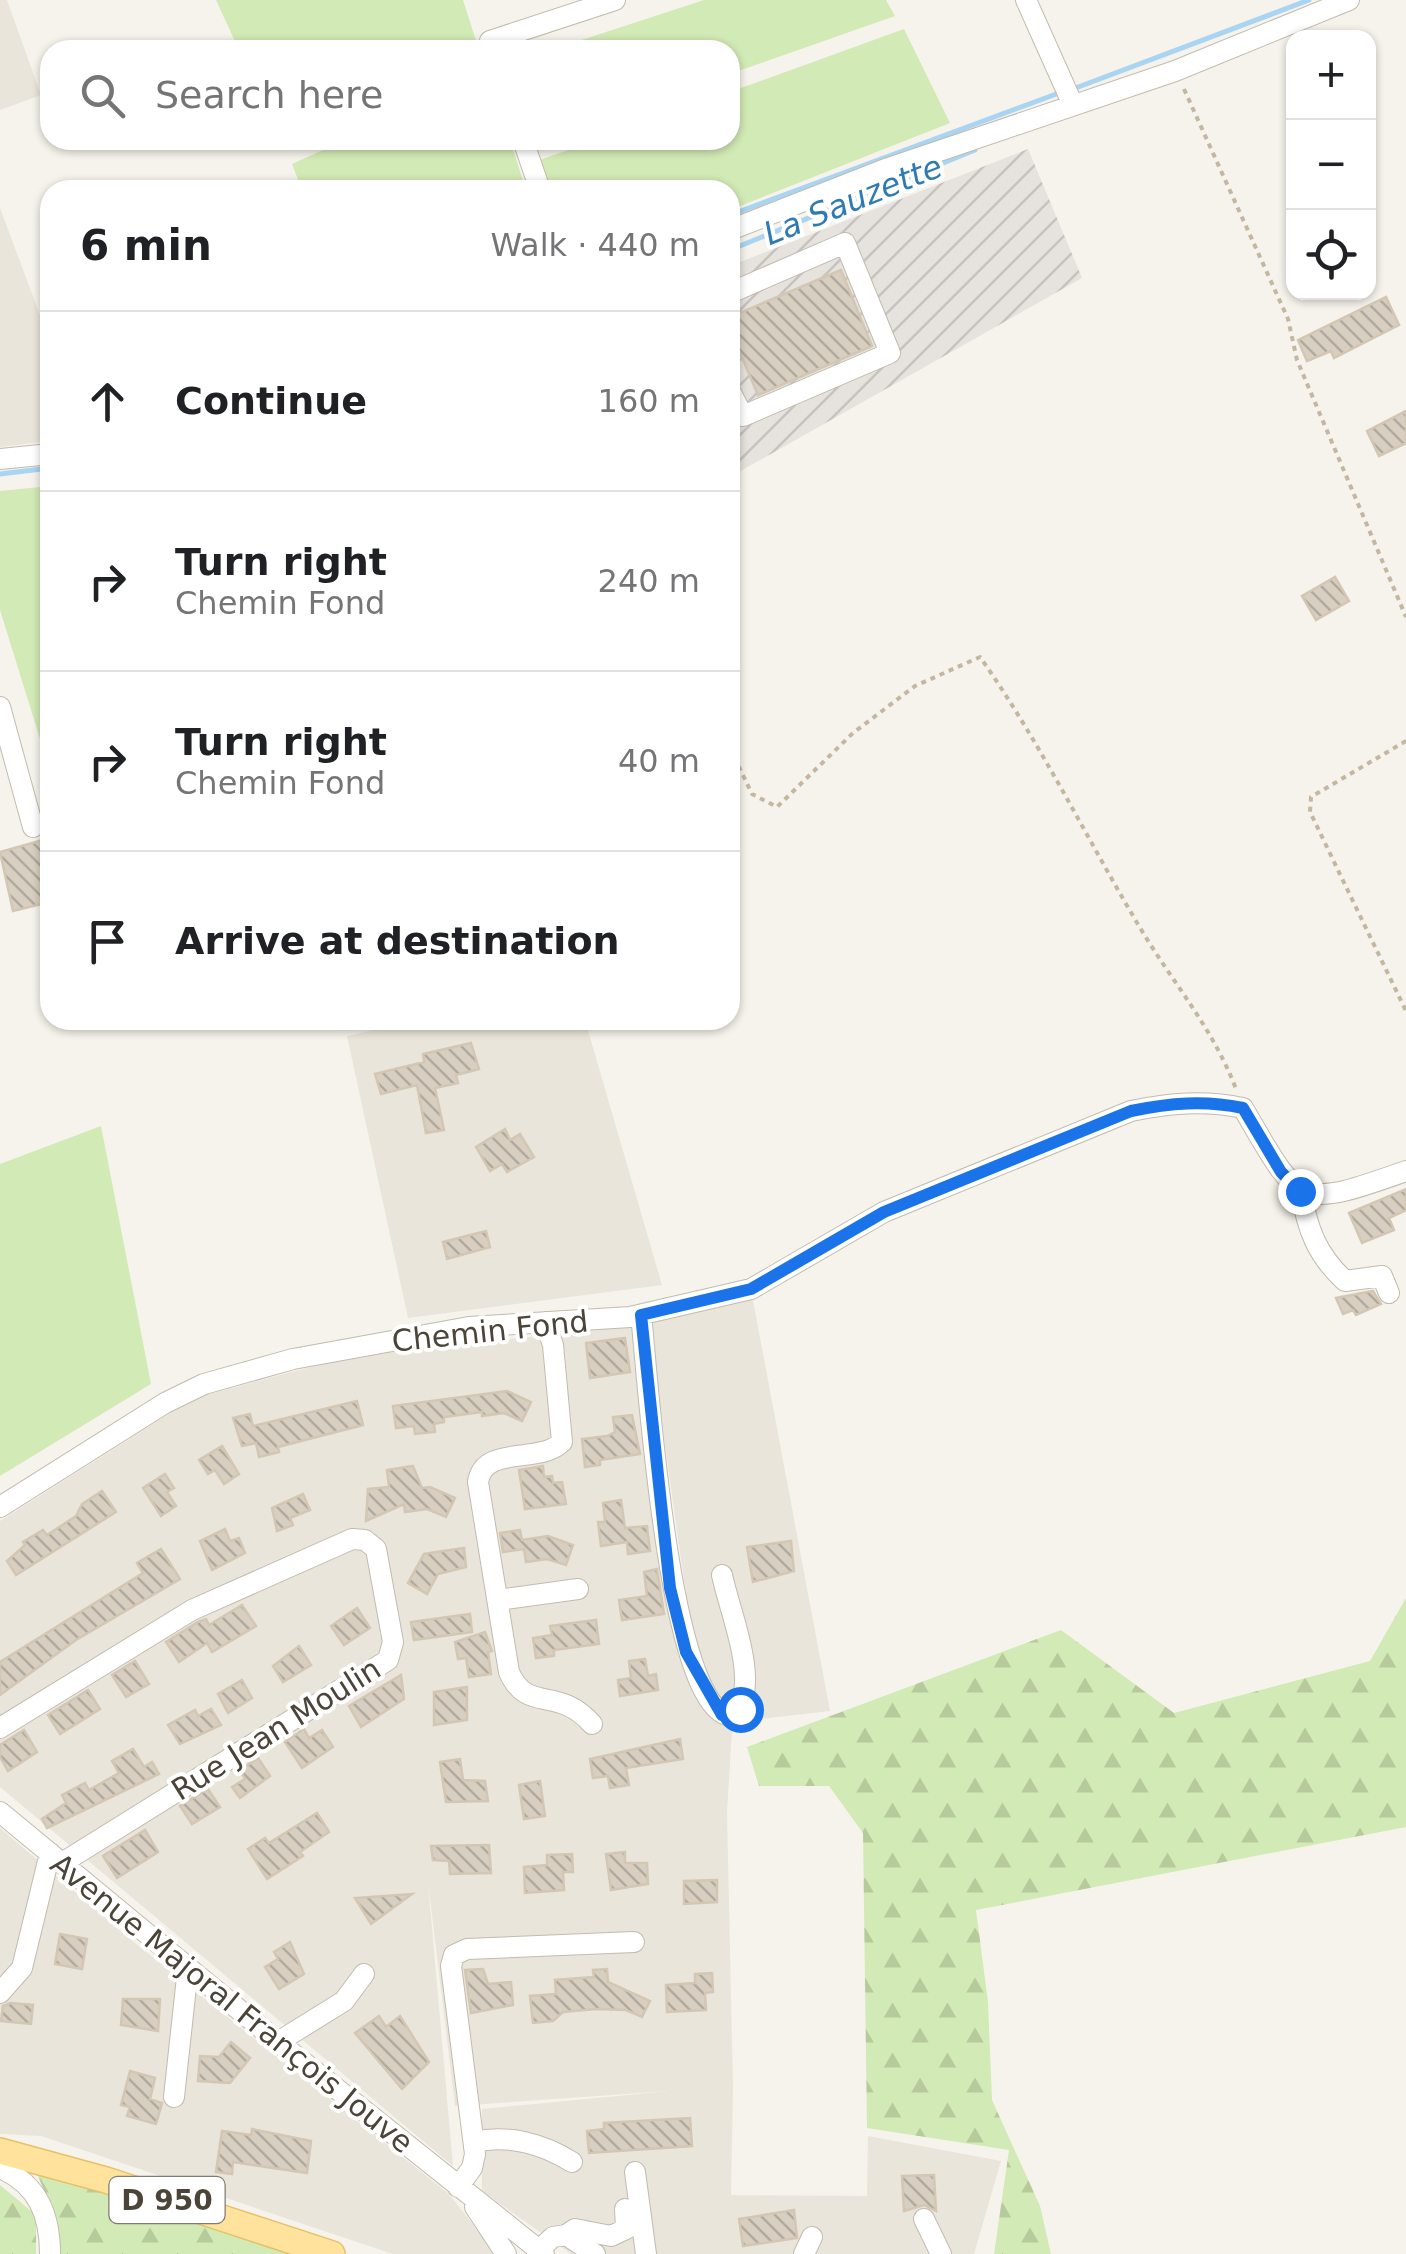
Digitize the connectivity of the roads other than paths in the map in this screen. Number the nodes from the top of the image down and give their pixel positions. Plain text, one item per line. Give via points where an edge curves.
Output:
1 (615, 0) edge
2 (1026, 0) edge
3 (1348, 0) edge
4 (493, 40) edge
5 (1073, 106) junction
6 (526, 150) edge
7 (537, 180) edge
8 (740, 226) edge
9 (740, 290) edge
10 (740, 410) edge
11 (40, 455) edge
12 (0, 459) edge
13 (0, 706) edge
14 (33, 827) dead end
15 (1406, 1171) edge
16 (1300, 1191) junction
17 (1389, 1294) dead end
18 (641, 1315) junction
19 (545, 1322) junction
20 (0, 1507) edge
21 (722, 1574) dead end
22 (578, 1590) dead end
23 (498, 1600) junction
24 (592, 1724) dead end
25 (0, 1728) edge
26 (0, 1812) edge
27 (56, 1858) junction
28 (634, 1942) dead end
29 (188, 1968) junction
30 (364, 1974) dead end
31 (0, 1993) edge
32 (278, 2042) junction
33 (174, 2097) dead end
34 (474, 2142) junction
35 (0, 2151) edge
36 (572, 2162) dead end
37 (0, 2168) edge
38 (635, 2172) dead end
39 (462, 2190) junction
40 (625, 2209) dead end
41 (924, 2219) dead end
42 (566, 2235) junction
43 (542, 2252) edge
44 (50, 2254) edge
45 (332, 2254) edge
46 (506, 2254) edge
47 (594, 2254) edge
48 (646, 2254) edge
49 (941, 2254) edge

1 - 4 street
2 - 5 street
3 - 5 street
5 - 8 street
6 - 7 street
9 - 10 street via 846,243 890,353 743,416
11 - 12 street
13 - 14 street
15 - 16 street via 1324,1196
16 - 17 street via 1306,1226 1324,1262 1345,1281 1382,1276
16 - 18 street, Chemin Fond via 1243,1108 1173,1103 1131,1111 884,1212 751,1289
18 - 19 street, Chemin Fond
18 - 21 street via 670,1588 692,1665 722,1715 730,1717 744,1696
19 - 20 street, Chemin Fond via 469,1327 312,1355 204,1384
19 - 23 street via 562,1442 546,1453 493,1460 478,1482
22 - 23 street
23 - 24 street via 516,1689 565,1700
25 - 27 street, Rue Jean Moulin via 192,1610 352,1539 376,1549 393,1642 388,1660
26 - 27 street, Avenue Majoral François Jouve
27 - 29 street, Avenue Majoral François Jouve
27 - 31 street via 22,1968
28 - 34 street via 467,1948 454,1955
29 - 32 street, Avenue Majoral François Jouve
29 - 33 street
30 - 32 street via 344,2001
32 - 39 street, Avenue Majoral François Jouve
34 - 36 street via 546,2146
34 - 39 street
35 - 45 main road, D 950
37 - 44 street via 39,2196
38 - 48 street
39 - 43 street, Avenue Majoral François Jouve
39 - 46 street, Avenue Majoral François Jouve
40 - 42 street via 626,2229 611,2236 575,2230
41 - 49 street
42 - 43 street via 553,2237
42 - 47 street

